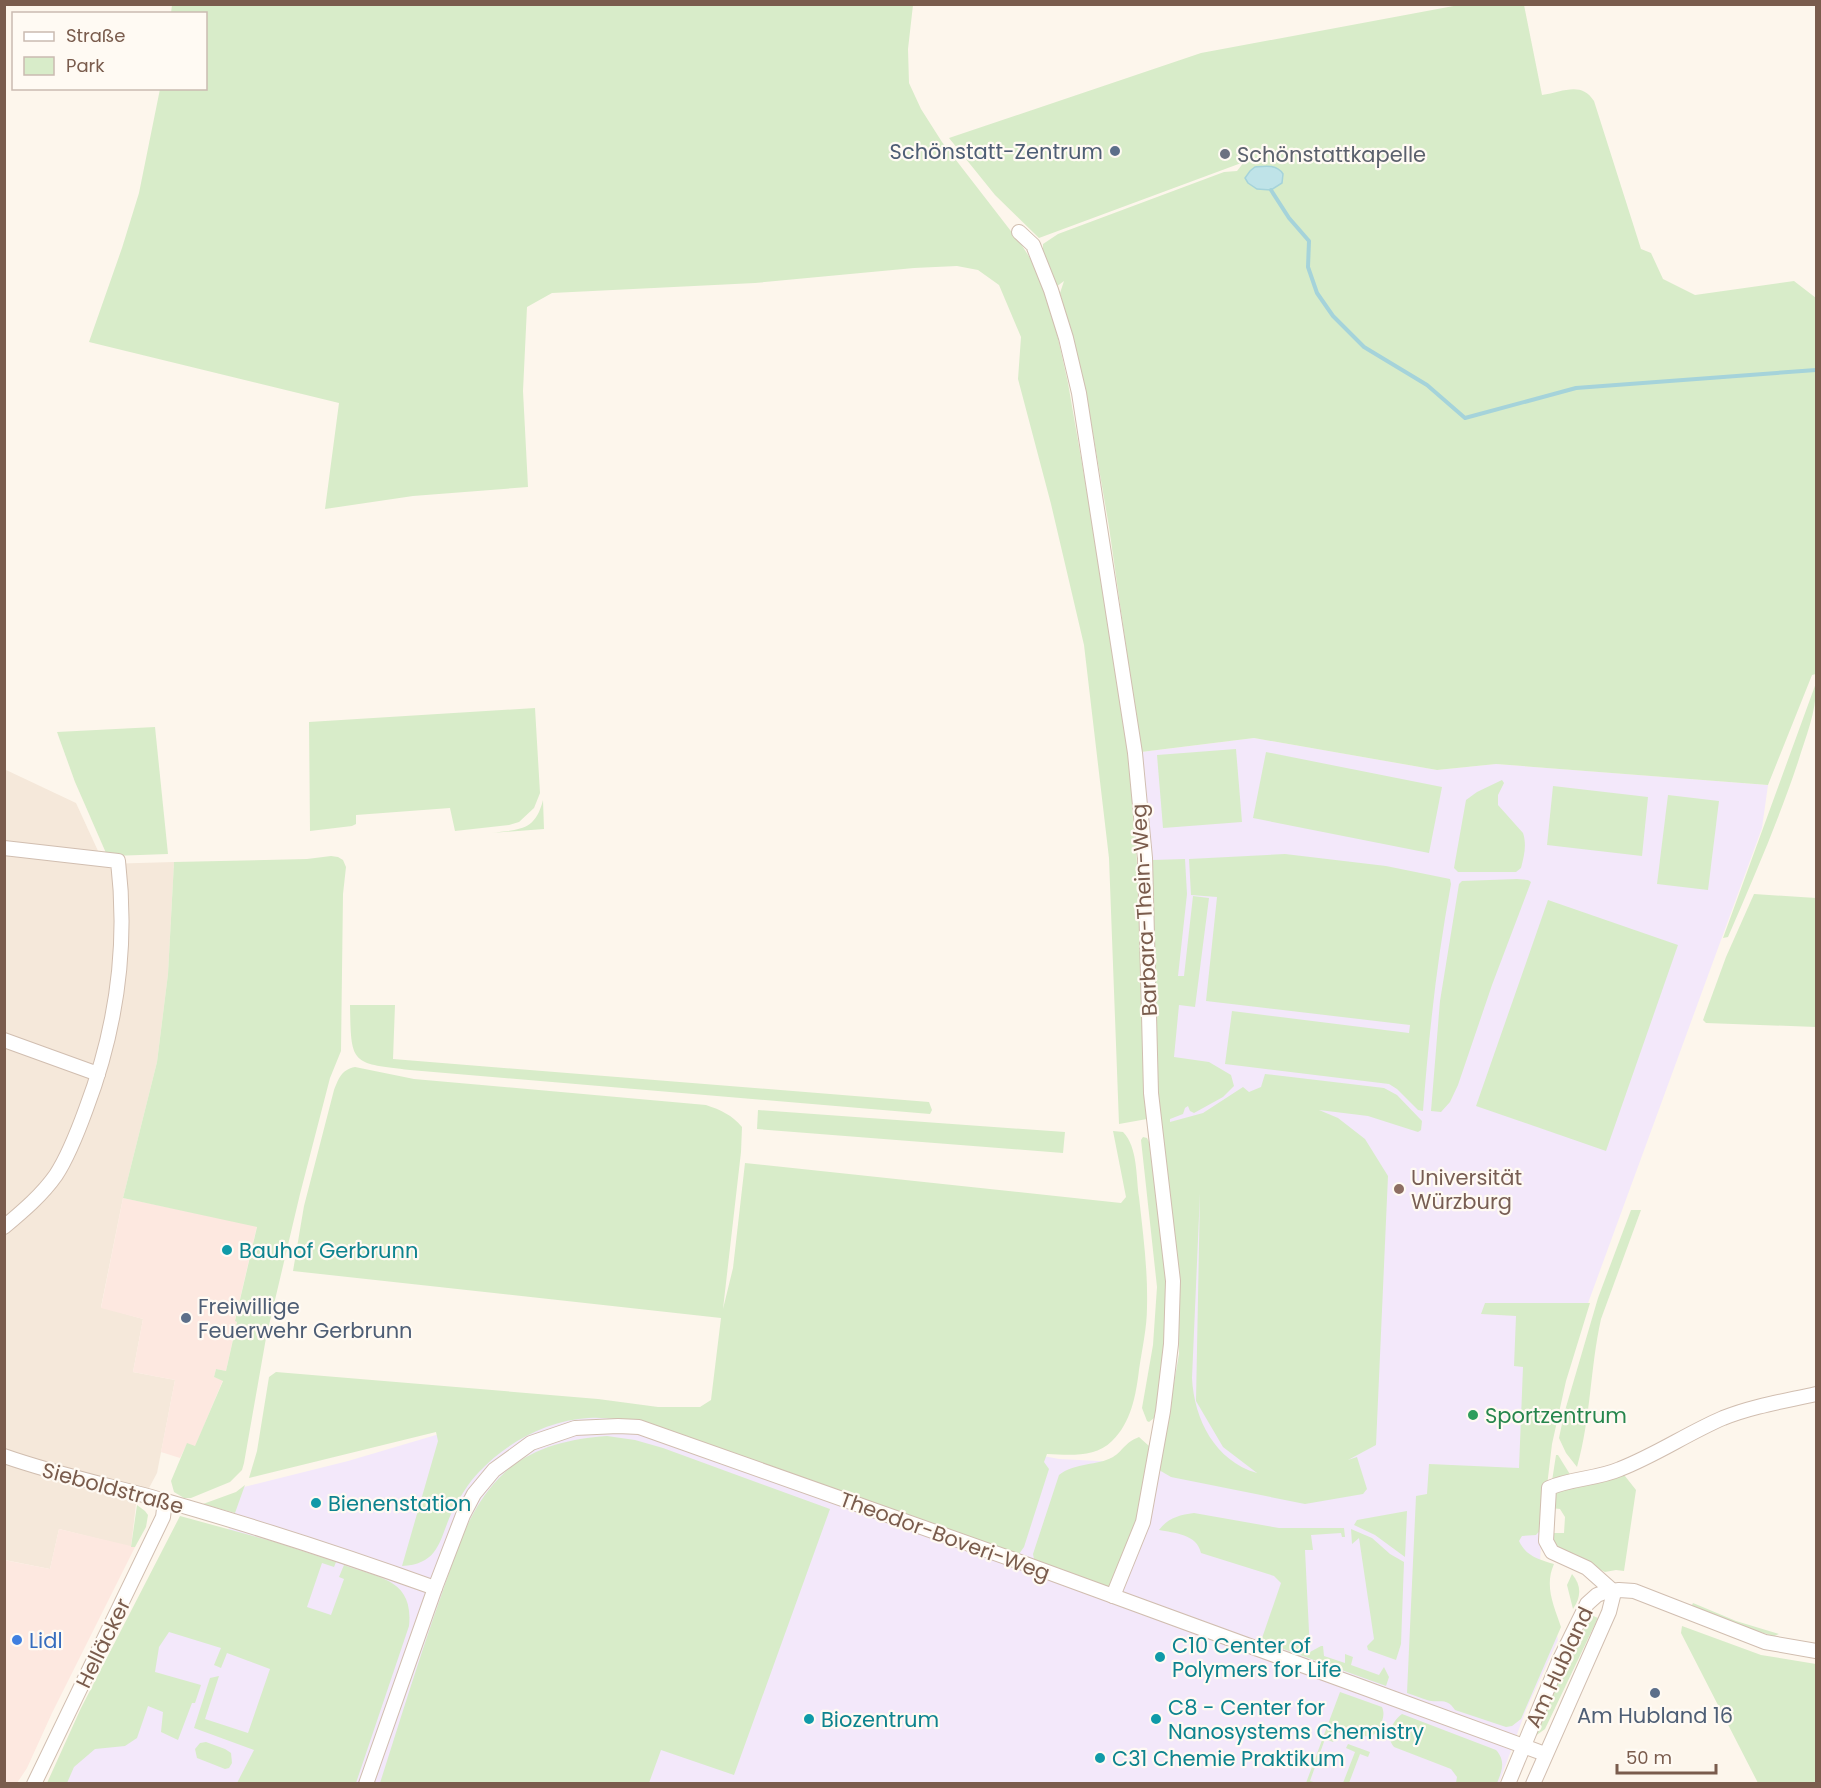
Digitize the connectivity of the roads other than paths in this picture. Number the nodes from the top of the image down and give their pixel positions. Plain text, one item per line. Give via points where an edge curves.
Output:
1 (1019, 232) dead end
2 (4, 848) edge
3 (4, 1040) edge
4 (98, 1074) junction
5 (4, 1227) edge
6 (1816, 1394) edge
7 (4, 1456) edge
8 (165, 1501) junction
9 (435, 1588) junction
10 (1614, 1592) junction
11 (1113, 1596) junction
12 (1816, 1651) edge
13 (1522, 1746) junction
14 (1545, 1754) junction
15 (34, 1784) edge
16 (366, 1784) edge
17 (1508, 1784) edge
18 (1533, 1784) edge

1 - 11 street, Barbara-Thein-Weg via 1033,245 1042,267 1066,338 1079,393 1136,753 1145,858 1151,1093 1173,1281 1171,1333 1163,1411 1143,1522
2 - 4 street via 118,861 120,956 114,1015
3 - 4 street
4 - 5 street via 64,1161 41,1194
6 - 10 street via 1754,1407 1622,1469 1549,1488 1546,1541 1552,1552 1587,1568
7 - 8 street, Sieboldstraße
8 - 9 street, Sieboldstraße
8 - 15 street, Helläcker via 154,1537
9 - 11 street, Theodor-Boveri-Weg via 463,1515 494,1470 531,1443 564,1431 618,1426 639,1427
9 - 16 street, Theodor-Boveri-Weg
10 - 12 street via 1640,1593 1765,1642
10 - 13 street, Am Hubland via 1597,1595 1587,1604
10 - 14 street, Am Hubland via 1609,1612
11 - 13 street, Theodor-Boveri-Weg
13 - 14 street, Theodor-Boveri-Weg
13 - 17 street, Am Hubland
14 - 18 street, Am Hubland

